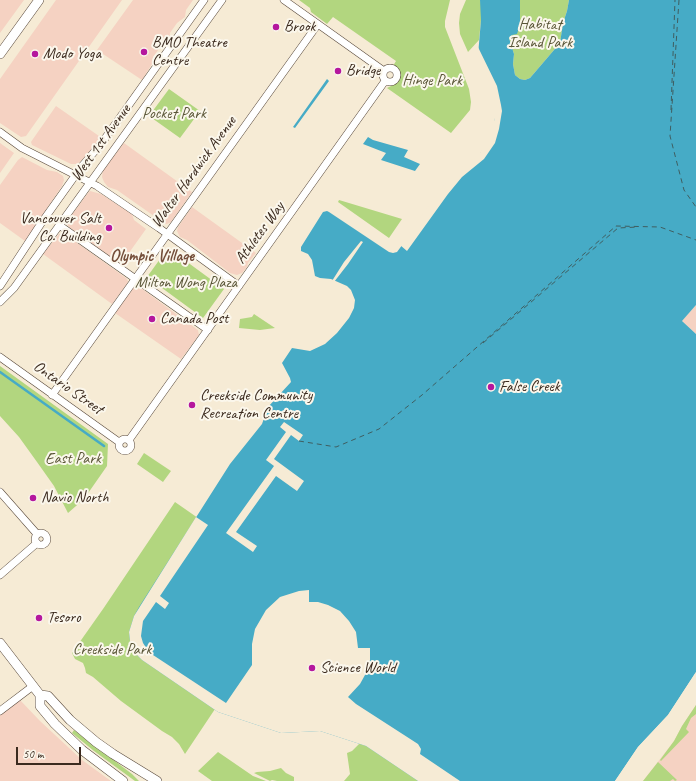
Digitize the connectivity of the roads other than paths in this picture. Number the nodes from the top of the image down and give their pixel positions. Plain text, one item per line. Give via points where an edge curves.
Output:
1 (39, 0) edge
2 (204, 0) edge
3 (222, 0) edge
4 (284, 0) edge
5 (318, 24) junction
6 (0, 54) edge
7 (384, 71) junction
8 (385, 81) junction
9 (0, 132) edge
10 (76, 175) junction
11 (90, 182) junction
12 (59, 225) junction
13 (167, 234) junction
14 (135, 278) junction
15 (0, 286) edge
16 (239, 286) junction
17 (0, 302) edge
18 (208, 330) junction
19 (0, 357) edge
20 (52, 395) junction
21 (129, 440) junction
22 (119, 442) junction
23 (0, 492) edge
24 (37, 534) junction
25 (37, 543) junction
26 (0, 575) edge
27 (0, 642) edge
28 (33, 686) junction
29 (40, 695) junction
30 (0, 711) edge
31 (154, 780) edge
32 (123, 781) edge

1 - 6 main road
2 - 10 street, West 1st Avenue
3 - 11 street, West 1st Avenue
4 - 5 street
5 - 7 street
5 - 13 street, Walter Hardwick Avenue
7 - 8 street via 382,78
7 - 8 street via 392,68 397,75 393,82
8 - 16 street, Athletes Way
9 - 10 street via 22,148
10 - 11 street
10 - 15 street, West 1st Avenue
11 - 12 street, West 1st Avenue
11 - 13 street
12 - 14 street
12 - 17 street, West 1st Avenue via 14,288
13 - 14 street, Walter Hardwick Avenue
13 - 16 street
14 - 18 street
14 - 20 street, Walter Hardwick Avenue
16 - 18 street, Athletes Way
18 - 21 street, Athletes Way
19 - 20 street, Ontario Street
20 - 22 street, Ontario Street
21 - 22 street via 124,438
21 - 22 street via 131,446 125,451 120,449
23 - 24 street
24 - 25 street
24 - 25 street via 45,533 48,540 42,545
25 - 26 street
27 - 28 main road
28 - 29 main road
28 - 30 street
29 - 31 main road via 48,696 70,720 96,742
29 - 32 main road via 40,706 62,732

